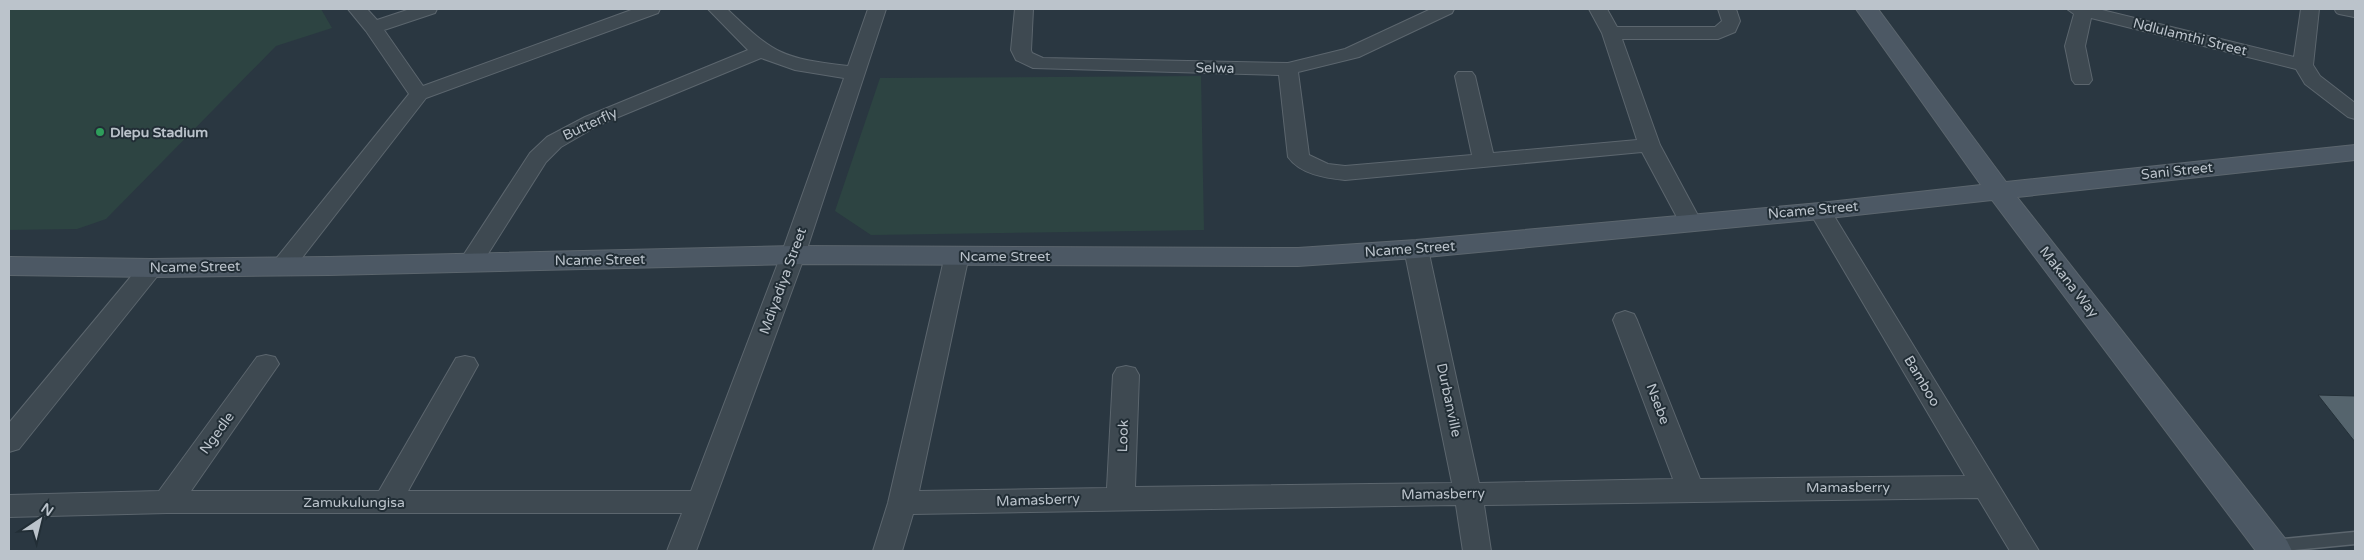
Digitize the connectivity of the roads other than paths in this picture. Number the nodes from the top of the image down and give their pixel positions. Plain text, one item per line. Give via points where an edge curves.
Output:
1 (357, 9) edge
2 (428, 9) edge
3 (651, 9) edge
4 (717, 9) edge
5 (877, 9) edge
6 (1024, 9) edge
7 (1445, 9) edge
8 (1598, 9) edge
9 (1727, 9) edge
10 (1867, 9) edge
11 (2310, 9) edge
12 (2340, 9) edge
13 (2080, 10) edge
14 (2355, 12) edge
15 (373, 27) junction
16 (1610, 33) junction
17 (762, 51) junction
18 (2303, 65) junction
19 (1288, 69) junction
20 (855, 73) junction
21 (1466, 76) dead end
22 (2082, 80) dead end
23 (420, 94) junction
24 (2355, 113) edge
25 (1649, 145) junction
26 (2355, 152) edge
27 (1484, 160) junction
28 (1998, 190) junction
29 (1820, 211) junction
30 (1691, 222) junction
31 (1416, 250) junction
32 (957, 255) junction
33 (793, 256) junction
34 (471, 262) junction
35 (9, 266) edge
36 (282, 266) junction
37 (151, 268) junction
38 (1625, 320) dead end
39 (266, 364) dead end
40 (465, 365) dead end
41 (1126, 375) dead end
42 (9, 442) edge
43 (1985, 487) junction
44 (1690, 488) junction
45 (1468, 494) junction
46 (1121, 497) junction
47 (167, 502) junction
48 (387, 502) junction
49 (699, 502) junction
50 (902, 503) junction
51 (9, 506) edge
52 (2355, 538) edge
53 (2274, 549) edge
54 (682, 551) edge
55 (888, 551) edge
56 (1477, 551) edge
57 (2025, 551) edge

1 - 15 street
2 - 15 street
3 - 23 street
4 - 17 street
5 - 20 street, Mdiyadiya Street
6 - 19 street, Selwa via 1021,50 1023,56 1040,64
7 - 19 street, Selwa via 1352,53
8 - 16 street
9 - 16 street via 1731,22 1728,28 1718,33
10 - 28 street, Makana Way
11 - 18 street
12 - 14 lane
13 - 18 street, Ndlulamthi Street
13 - 22 street via 2075,46
15 - 23 street
16 - 25 street
17 - 20 street via 778,59 807,66
17 - 34 street, Butterfly via 592,121 554,142 538,158
18 - 24 street via 2312,80
19 - 27 street via 1300,157 1316,169 1345,174
20 - 33 street, Mdiyadiya Street
21 - 27 street
23 - 36 street
25 - 27 street
25 - 30 street
26 - 28 street, Sani Street
28 - 29 street, Ncame Street
28 - 53 street, Makana Way
29 - 30 street, Ncame Street
29 - 43 street, Bamboo
30 - 31 street, Ncame Street
31 - 32 street, Ncame Street via 1298,257
31 - 45 street, Durbanville
32 - 33 street, Ncame Street
32 - 50 street
33 - 34 street, Ncame Street
33 - 49 street, Mdiyadiya Street
34 - 36 street, Ncame Street
35 - 37 street, Ncame Street
36 - 37 street, Ncame Street
37 - 42 street
38 - 44 street, Nsebe
39 - 47 street, Ngedle
40 - 48 street
41 - 46 street, Look
43 - 44 street, Mamasberry
43 - 57 street, Bamboo
44 - 45 street, Mamasberry
45 - 46 street, Mamasberry
45 - 56 street, Durbanville
46 - 50 street, Mamasberry
47 - 48 street, Zamukulungisa
47 - 51 street, Zamukulungisa
48 - 49 street, Zamukulungisa
49 - 54 street, Mdiyadiya Street
50 - 55 street
52 - 53 lane

